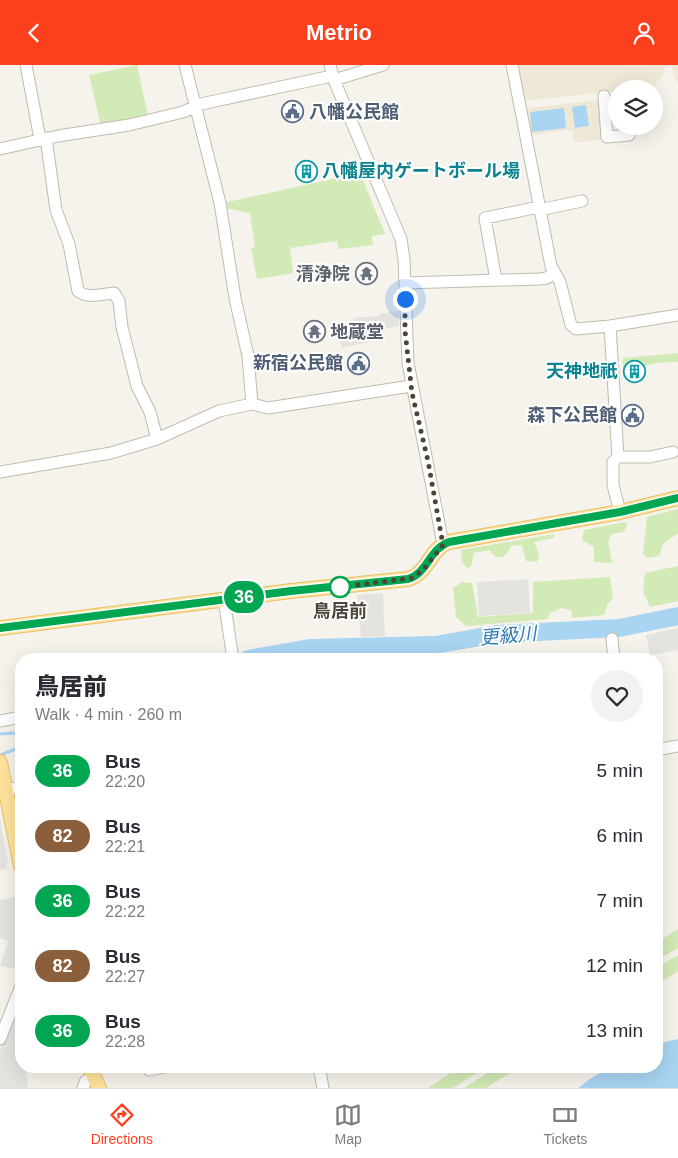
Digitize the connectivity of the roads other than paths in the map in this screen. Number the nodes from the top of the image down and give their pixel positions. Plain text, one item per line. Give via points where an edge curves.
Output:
1 (26, 65) edge
2 (185, 65) edge
3 (383, 65) edge
4 (512, 65) edge
5 (332, 74) edge
6 (604, 96) dead end
7 (196, 107) junction
8 (629, 135) dead end
9 (43, 139) junction
10 (0, 149) edge
11 (582, 201) dead end
12 (539, 208) junction
13 (554, 271) junction
14 (496, 280) junction
15 (405, 283) junction
16 (678, 315) edge
17 (610, 326) junction
18 (411, 386) junction
19 (252, 403) junction
20 (157, 439) junction
21 (673, 452) dead end
22 (618, 457) junction
23 (0, 472) edge
24 (678, 498) edge
25 (620, 512) junction
26 (443, 545) junction
27 (224, 600) junction
28 (0, 628) edge
29 (612, 639) dead end
30 (232, 653) edge
31 (613, 653) edge
32 (15, 718) edge
33 (0, 721) edge
34 (678, 746) edge
35 (663, 749) edge
36 (0, 762) edge
37 (15, 788) edge
38 (6, 790) junction
39 (15, 836) edge
40 (15, 1001) edge
41 (0, 1039) edge
42 (320, 1073) edge
43 (94, 1077) edge
44 (83, 1088) edge
45 (323, 1088) edge

1 - 9 street
2 - 7 street
3 - 5 street
4 - 12 street
5 - 7 street via 201,103
5 - 15 street via 401,239
6 - 8 street via 607,137
7 - 9 street via 120,127
7 - 19 street via 220,203 248,356
9 - 10 street
9 - 20 street via 56,210 69,243 78,291 82,295 114,293 119,301 137,386 150,412
11 - 12 street
12 - 13 street
12 - 14 street via 485,218
13 - 14 street via 547,278
13 - 17 street via 571,325 576,329
14 - 15 street
15 - 18 street via 405,331
16 - 17 street
17 - 22 street
18 - 19 street via 268,408
18 - 26 street
19 - 20 street via 219,411
20 - 23 street via 94,457
21 - 22 street via 650,457
22 - 25 street via 613,462 613,485
24 - 25 main road
25 - 26 main road
26 - 27 main road via 420,573 408,579
27 - 28 main road
27 - 30 street
29 - 31 street
32 - 33 street
34 - 35 street
36 - 38 main road
37 - 38 street
38 - 39 main road
40 - 41 street
42 - 45 street
43 - 44 street via 85,1082

